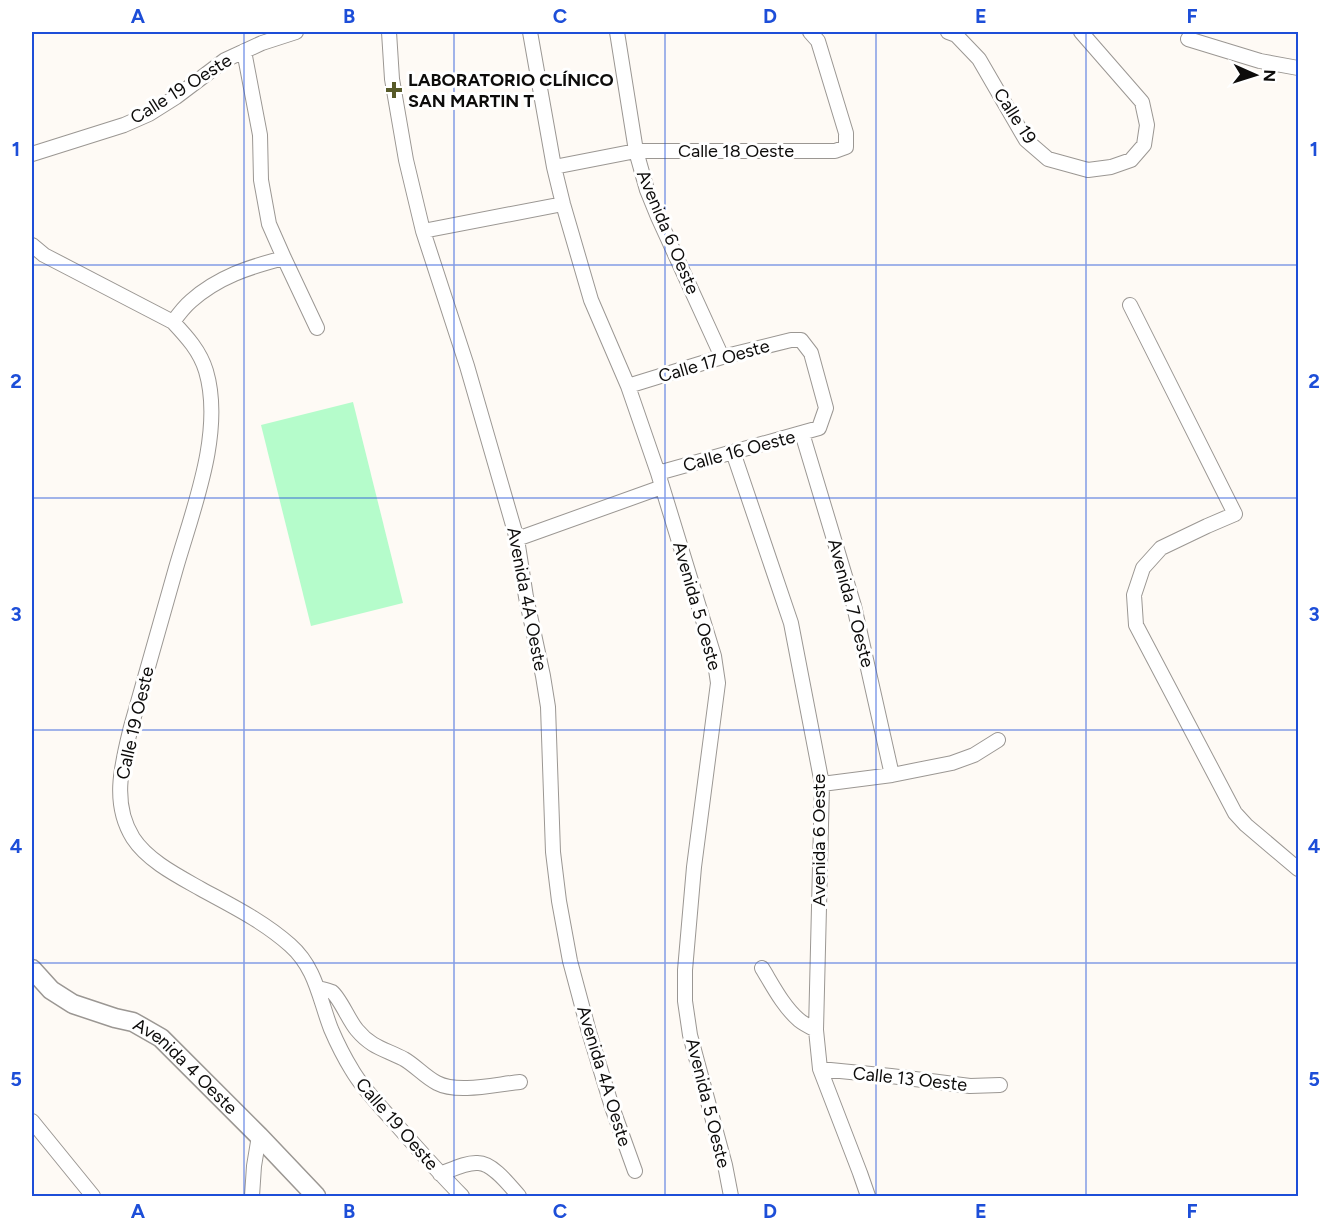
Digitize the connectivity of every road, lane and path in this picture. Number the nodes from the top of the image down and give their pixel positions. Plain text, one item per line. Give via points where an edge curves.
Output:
1 (296, 32) edge
2 (388, 32) edge
3 (530, 32) edge
4 (617, 32) edge
5 (810, 32) edge
6 (948, 32) edge
7 (1081, 32) edge
8 (1188, 39) dead end
9 (244, 51) junction
10 (1299, 68) edge
11 (636, 151) junction
12 (32, 154) edge
13 (554, 167) junction
14 (563, 204) junction
15 (423, 231) junction
16 (32, 245) edge
17 (284, 258) junction
18 (1130, 305) dead end
19 (173, 322) junction
20 (317, 328) dead end
21 (722, 357) junction
22 (628, 386) junction
23 (819, 428) joint
24 (802, 433) junction
25 (733, 452) junction
26 (658, 473) junction
27 (662, 487) junction
28 (517, 539) junction
29 (998, 740) dead end
30 (892, 775) junction
31 (822, 784) junction
32 (1299, 869) edge
33 (762, 968) dead end
34 (32, 969) edge
35 (318, 988) junction
36 (816, 1030) junction
37 (820, 1070) junction
38 (520, 1082) dead end
39 (1000, 1085) dead end
40 (32, 1121) edge
41 (259, 1137) junction
42 (635, 1171) dead end
43 (440, 1174) junction
44 (93, 1197) edge
45 (252, 1197) edge
46 (316, 1197) edge
47 (462, 1197) edge
48 (519, 1197) edge
49 (731, 1197) edge
50 (868, 1197) edge

1 - 9 street, Calle 19 Oeste
2 - 15 street, Avenida 4A Oeste via 392,80
3 - 13 street, Avenida 5 Oeste
4 - 11 street, Avenida 6 Oeste
5 - 11 street, Calle 18 Oeste via 818,42 846,133 846,147 835,151
6 - 7 street, Calle 19 via 956,35 978,59 1026,140 1048,159 1089,170 1111,167 1131,160 1144,145 1147,125 1142,102
8 - 10 street via 1260,61
9 - 12 street, Calle 19 Oeste via 225,60 149,114
9 - 17 street via 260,135 261,180 269,225
11 - 13 street, Calle 18 Oeste
11 - 21 street, Avenida 6 Oeste via 658,217
13 - 14 street, Avenida 5 Oeste
14 - 15 street
14 - 22 street, Avenida 5 Oeste via 591,300
15 - 28 street, Avenida 4A Oeste
16 - 19 street, Calle 19 Oeste via 44,255
17 - 19 street via 218,281 190,302
17 - 20 street
18 - 32 street via 1235,514 1161,548 1143,568 1134,595 1136,626 1235,813
19 - 35 street, Calle 19 Oeste via 189,339 206,372 211,402 208,453 124,753 119,788 123,815 132,836 149,855 266,925 292,947 307,964
21 - 22 street, Calle 17 Oeste
21 - 23 street, Calle 17 Oeste via 801,340 811,353 826,408
22 - 26 street, Avenida 5 Oeste
23 - 24 street, Calle 16 Oeste
24 - 25 street, Calle 16 Oeste
24 - 30 street, Avenida 7 Oeste via 854,606
25 - 26 street, Calle 16 Oeste
25 - 31 street, Avenida 6 Oeste via 791,623
26 - 27 street, Avenida 5 Oeste
27 - 28 street, Calle 16 Oeste
27 - 49 street, Avenida 5 Oeste via 714,656 718,683 694,867 685,1001
28 - 42 street, Avenida 4A Oeste via 548,707 554,852 570,961 612,1107
29 - 30 street via 974,756
30 - 31 street
31 - 36 street, Avenida 6 Oeste
33 - 36 street via 790,1010
34 - 41 main road, Avenida 4 Oeste via 51,990 74,1004 133,1022 161,1038
35 - 38 street via 331,991 367,1040 412,1064 436,1083 461,1088
35 - 43 street, Calle 19 Oeste via 331,1029 353,1073
36 - 37 street, Avenida 6 Oeste
37 - 39 street, Calle 13 Oeste via 970,1086
37 - 50 street, Avenida 6 Oeste
40 - 44 street
41 - 45 street
41 - 46 main road, Avenida 4 Oeste
43 - 47 street, Calle 19 Oeste
43 - 48 street via 479,1163 501,1176

